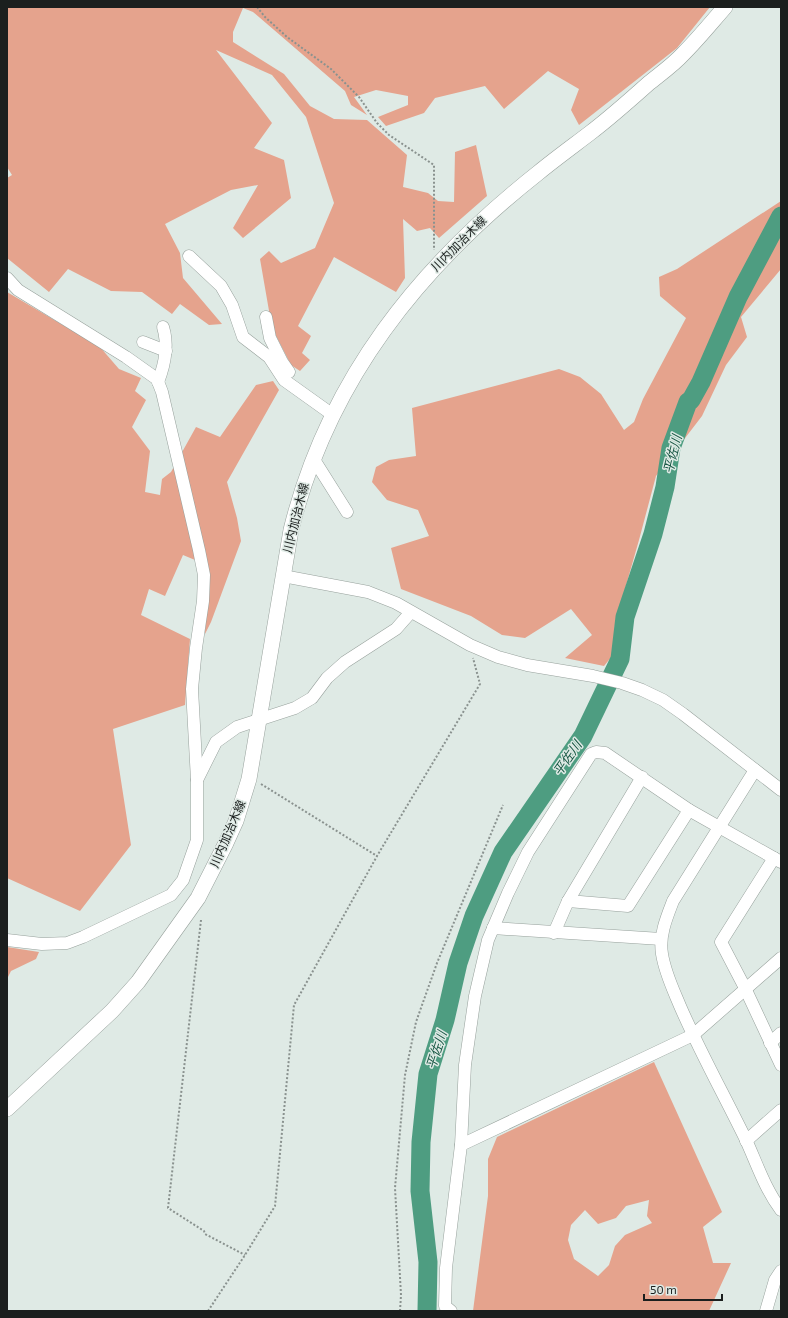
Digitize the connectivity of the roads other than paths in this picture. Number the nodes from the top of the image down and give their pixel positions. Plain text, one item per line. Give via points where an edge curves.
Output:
1 (725, 7) edge
2 (189, 256) dead end
3 (7, 278) edge
4 (266, 317) dead end
5 (163, 327) dead end
6 (143, 342) dead end
7 (166, 351) junction
8 (158, 382) junction
9 (305, 396) junction
10 (332, 415) junction
11 (313, 458) junction
12 (347, 512) dead end
13 (283, 576) junction
14 (412, 612) junction
15 (258, 720) junction
16 (755, 770) junction
17 (642, 777) junction
18 (197, 780) junction
19 (781, 790) edge
20 (689, 810) junction
21 (719, 828) junction
22 (778, 860) edge
23 (568, 901) junction
24 (493, 928) junction
25 (554, 933) junction
26 (661, 939) junction
27 (7, 940) edge
28 (781, 958) edge
29 (745, 988) junction
30 (781, 1033) edge
31 (693, 1035) junction
32 (770, 1043) junction
33 (781, 1064) edge
34 (7, 1109) edge
35 (781, 1110) edge
36 (746, 1141) junction
37 (461, 1145) junction
38 (781, 1210) edge
39 (781, 1272) edge
40 (452, 1311) edge
41 (766, 1311) edge

1 - 10 main road, 川内加治木線 via 683,54 592,132 537,173 468,232 402,305 358,370
2 - 9 street via 221,286 232,305 244,337 269,357 284,380
3 - 8 street via 18,290 126,357
4 - 9 street via 270,338 282,362
5 - 7 street
6 - 7 street
7 - 8 street
8 - 18 street via 204,575 192,689
9 - 10 street
10 - 11 main road, 川内加治木線
11 - 12 street
11 - 13 main road, 川内加治木線 via 298,502
13 - 14 street via 368,592
13 - 15 main road, 川内加治木線
14 - 15 street via 396,629 345,662 327,678 312,698 295,708
14 - 16 street via 470,645 498,657 593,676 642,690 663,700
15 - 18 street via 237,727 216,742
15 - 34 main road, 川内加治木線 via 249,779 233,826 198,898 138,982 112,1011
16 - 19 street
16 - 21 street
17 - 20 street
17 - 23 street
17 - 24 street via 605,753 591,754 528,852
18 - 27 street via 197,840 183,880 171,895 67,943 42,944
20 - 21 street
20 - 23 street via 628,906
21 - 22 street
21 - 26 street via 673,902
22 - 29 street via 721,942
23 - 25 street
24 - 25 street
24 - 37 street via 475,996 465,1065
25 - 26 street
26 - 31 street via 665,969
28 - 29 street
29 - 31 street
29 - 32 street
30 - 32 street
31 - 36 street
31 - 37 street
32 - 33 street
35 - 36 street
36 - 38 street via 771,1198
37 - 40 street via 446,1268 445,1306
39 - 41 street via 775,1280

